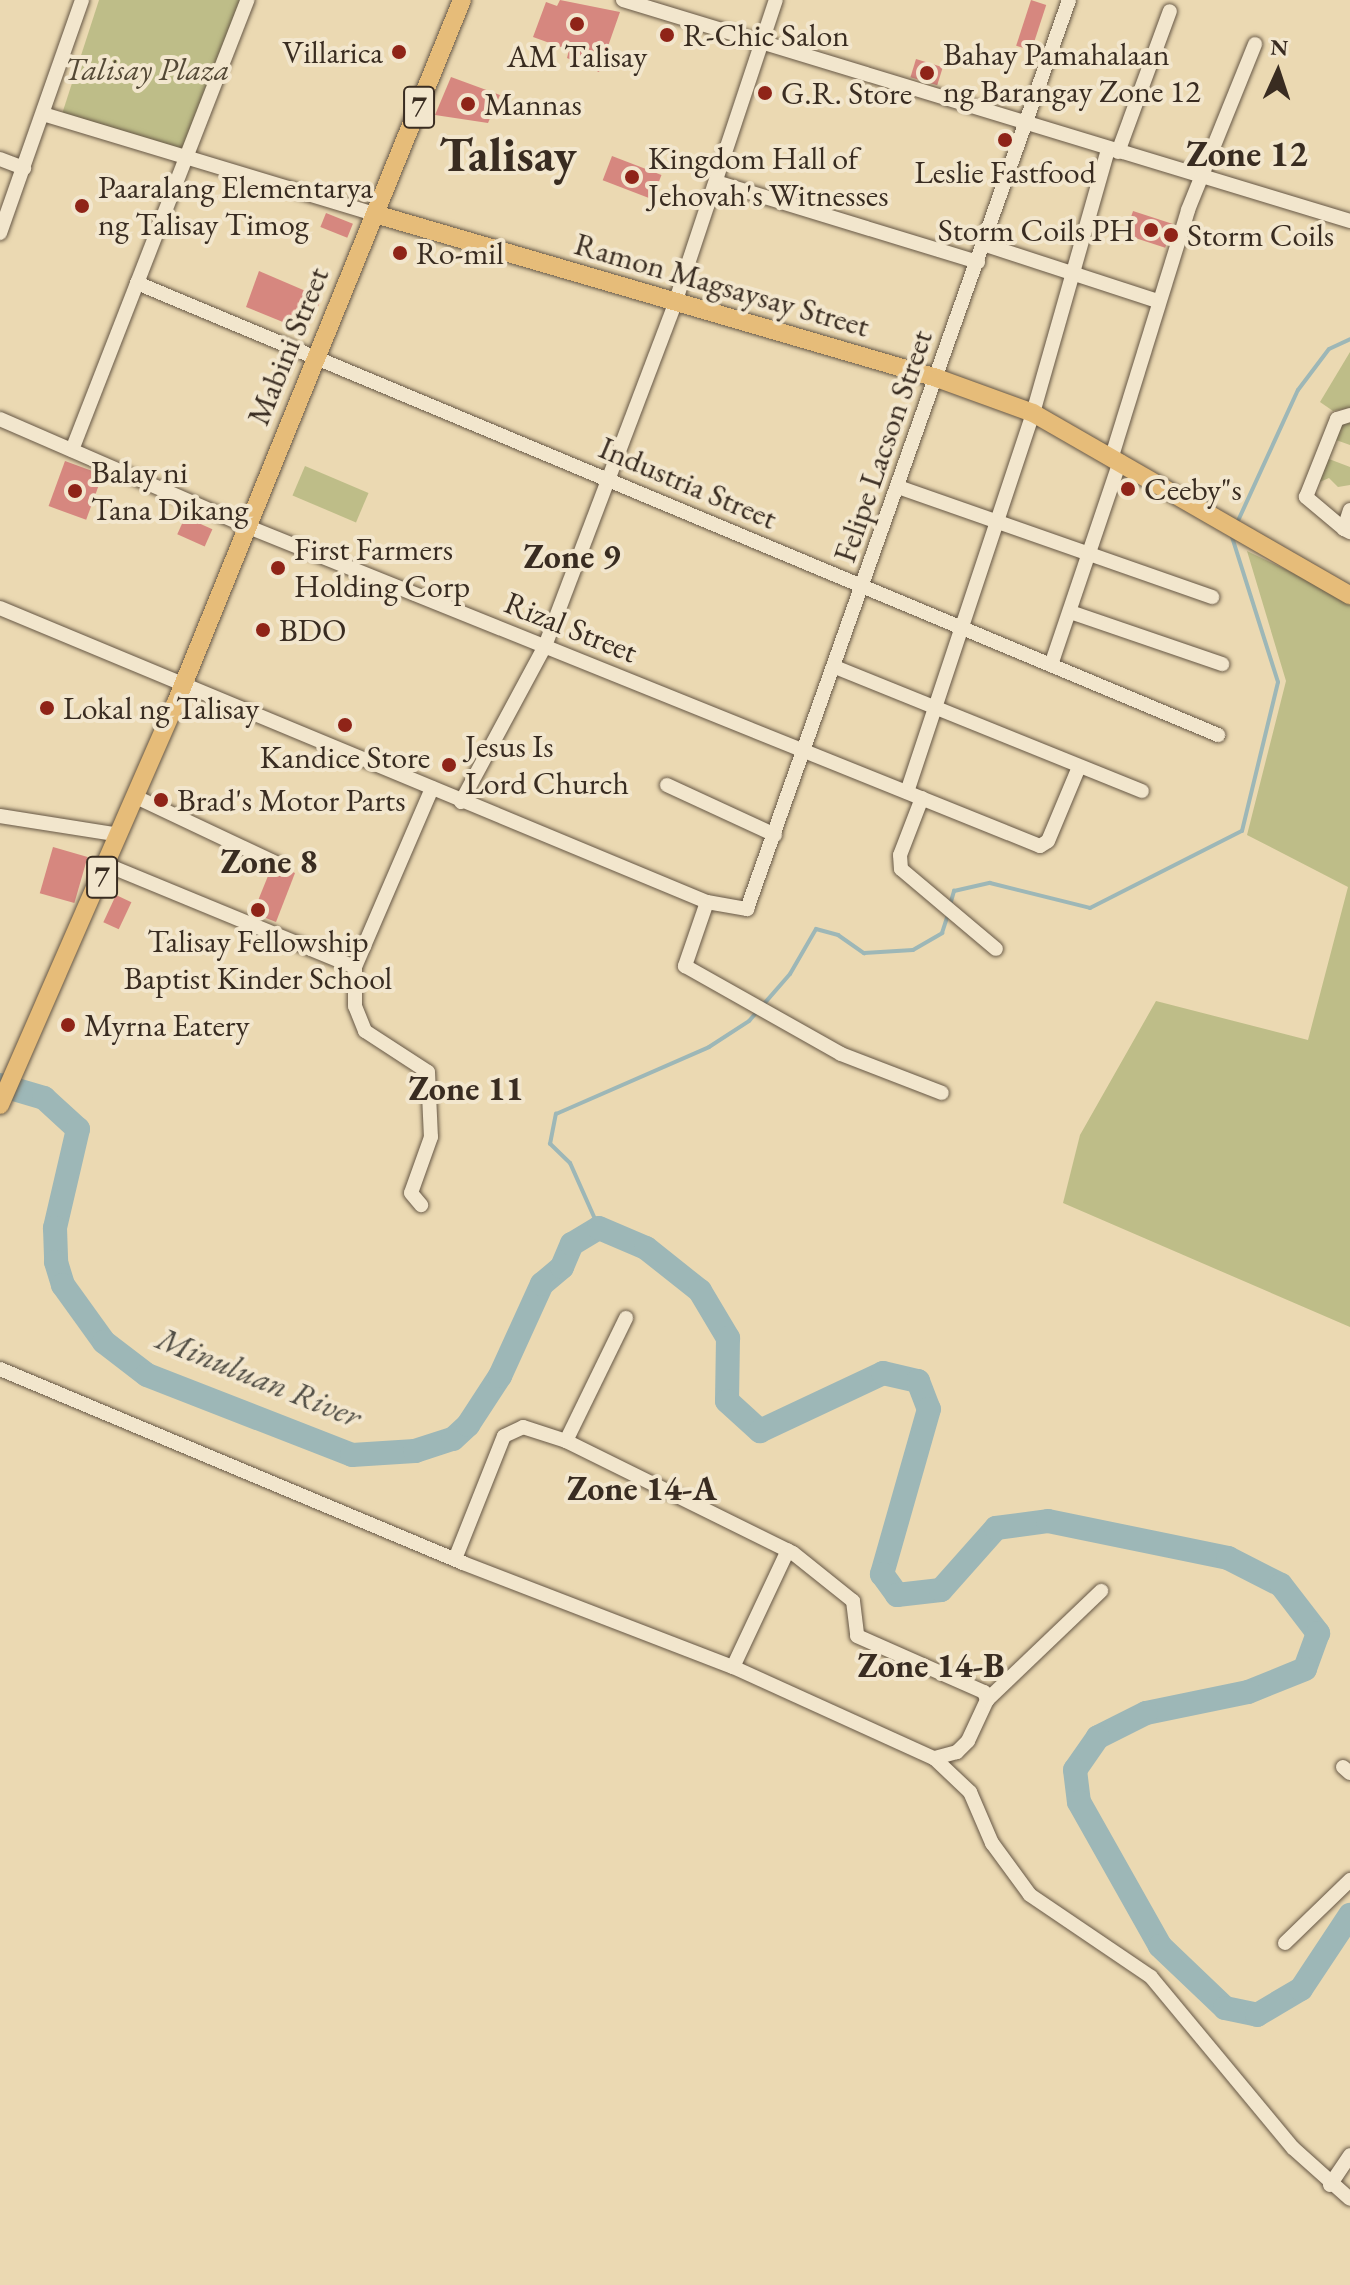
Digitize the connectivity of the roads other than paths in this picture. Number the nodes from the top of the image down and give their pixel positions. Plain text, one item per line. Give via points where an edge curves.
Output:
1 (82, 0) edge
2 (247, 0) edge
3 (462, 0) edge
4 (623, 0) edge
5 (776, 0) edge
6 (1069, 0) edge
7 (1170, 11) dead end
8 (762, 42) junction
9 (1255, 44) dead end
10 (43, 114) junction
11 (1027, 123) junction
12 (1113, 150) junction
13 (0, 159) edge
14 (185, 159) junction
15 (24, 168) junction
16 (1202, 176) junction
17 (716, 182) junction
18 (375, 214) junction
19 (1350, 221) edge
20 (0, 233) edge
21 (983, 244) junction
22 (978, 262) junction
23 (1070, 274) junction
24 (137, 283) junction
25 (1157, 301) junction
26 (675, 303) junction
27 (316, 358) junction
28 (937, 378) junction
29 (1033, 413) junction
30 (1350, 415) edge
31 (0, 419) edge
32 (72, 450) junction
33 (1116, 458) junction
34 (608, 480) junction
35 (898, 487) junction
36 (1350, 510) edge
37 (997, 521) junction
38 (246, 526) junction
39 (1347, 530) edge
40 (1089, 554) junction
41 (863, 587) junction
42 (1350, 595) edge
43 (1212, 597) dead end
44 (0, 608) edge
45 (1070, 612) junction
46 (962, 628) junction
47 (545, 646) junction
48 (1222, 664) dead end
49 (1051, 665) junction
50 (835, 667) junction
51 (183, 685) junction
52 (935, 709) junction
53 (1218, 735) dead end
54 (805, 751) junction
55 (1079, 767) junction
56 (667, 785) dead end
57 (432, 788) junction
58 (1142, 791) dead end
59 (907, 792) junction
60 (136, 797) junction
61 (922, 798) junction
62 (461, 802) junction
63 (0, 816) edge
64 (120, 835) junction
65 (775, 835) junction
66 (107, 865) junction
67 (280, 865) dead end
68 (707, 902) junction
69 (996, 949) dead end
70 (355, 967) junction
71 (942, 1093) dead end
72 (0, 1105) edge
73 (421, 1205) dead end
74 (626, 1318) dead end
75 (0, 1369) edge
76 (566, 1441) junction
77 (788, 1550) junction
78 (455, 1559) junction
79 (1101, 1591) dead end
80 (733, 1667) junction
81 (987, 1700) junction
82 (934, 1758) junction
83 (1350, 1880) edge
84 (1285, 1943) dead end
85 (1350, 2155) edge
86 (1330, 2185) junction
87 (1350, 2199) edge

1 - 10 street
2 - 14 street
3 - 18 main road, Mabini Street / 7
4 - 8 street
5 - 8 street
6 - 11 street, Felipe Lacson Street
7 - 12 street
8 - 11 street
8 - 17 street
9 - 16 street
10 - 14 street, Ramon Magsaysay Street
10 - 15 street
11 - 12 street
11 - 21 street, Felipe Lacson Street
12 - 16 street
12 - 23 street
13 - 15 street
14 - 18 street, Ramon Magsaysay Street
14 - 24 street
15 - 20 street
16 - 19 street
16 - 25 street
17 - 22 street
17 - 26 street
18 - 26 main road, Ramon Magsaysay Street
18 - 27 main road, Mabini Street / 7
21 - 22 street, Felipe Lacson Street
21 - 23 street
22 - 28 street, Felipe Lacson Street
23 - 25 street
23 - 29 street
24 - 27 street, Industria Street
24 - 32 street
25 - 33 street
26 - 28 main road, Ramon Magsaysay Street
26 - 34 street
27 - 34 street, Industria Street
27 - 38 main road, Mabini Street / 7
28 - 29 main road, Ramon Magsaysay Street
28 - 35 street, Felipe Lacson Street
29 - 33 main road, Ramon Magsaysay Street
29 - 37 street
30 - 39 street via 1337,419 1306,497
31 - 32 street, Rizal Street
32 - 38 street, Rizal Street
33 - 40 street
33 - 42 main road, Ramon Magsaysay Street
34 - 41 street, Industria Street
34 - 47 street
35 - 37 street
35 - 41 street, Felipe Lacson Street
36 - 39 street
37 - 40 street
37 - 46 street
38 - 47 street, Rizal Street
38 - 51 main road, Mabini Street / 7
40 - 43 street
40 - 45 street
41 - 46 street, Industria Street
41 - 50 street, Felipe Lacson Street
44 - 51 street
45 - 48 street
45 - 49 street
46 - 49 street, Industria Street
46 - 52 street
47 - 54 street, Rizal Street
47 - 62 street
49 - 53 street, Industria Street
50 - 52 street
50 - 54 street, Felipe Lacson Street
51 - 57 street
51 - 60 main road, Mabini Street / 7
52 - 55 street
52 - 59 street
54 - 59 street, Rizal Street
54 - 65 street, Felipe Lacson Street
55 - 58 street
55 - 61 street, Rizal Street via 1045,845
56 - 65 street
57 - 62 street
57 - 70 street
59 - 61 street, Rizal Street
60 - 64 main road, Mabini Street / 7
60 - 67 street
61 - 69 street via 898,863
62 - 68 street
63 - 64 street
64 - 66 main road, Mabini Street / 7
65 - 68 street, Felipe Lacson Street via 747,909
66 - 70 street
66 - 72 main road, Mabini Street / 7
68 - 71 street via 683,964 763,1014 876,1071
70 - 73 street via 355,1006 365,1031 428,1072 431,1137 411,1193
74 - 76 street
75 - 78 street
76 - 77 street
76 - 78 street via 523,1427 504,1436
77 - 80 street
77 - 81 street via 853,1601 857,1636 972,1684
78 - 80 street
79 - 81 street
80 - 82 street
81 - 82 street via 968,1741 957,1752
82 - 86 street via 970,1792 992,1843 1030,1895 1151,1977
83 - 84 street
85 - 86 street
86 - 87 street

